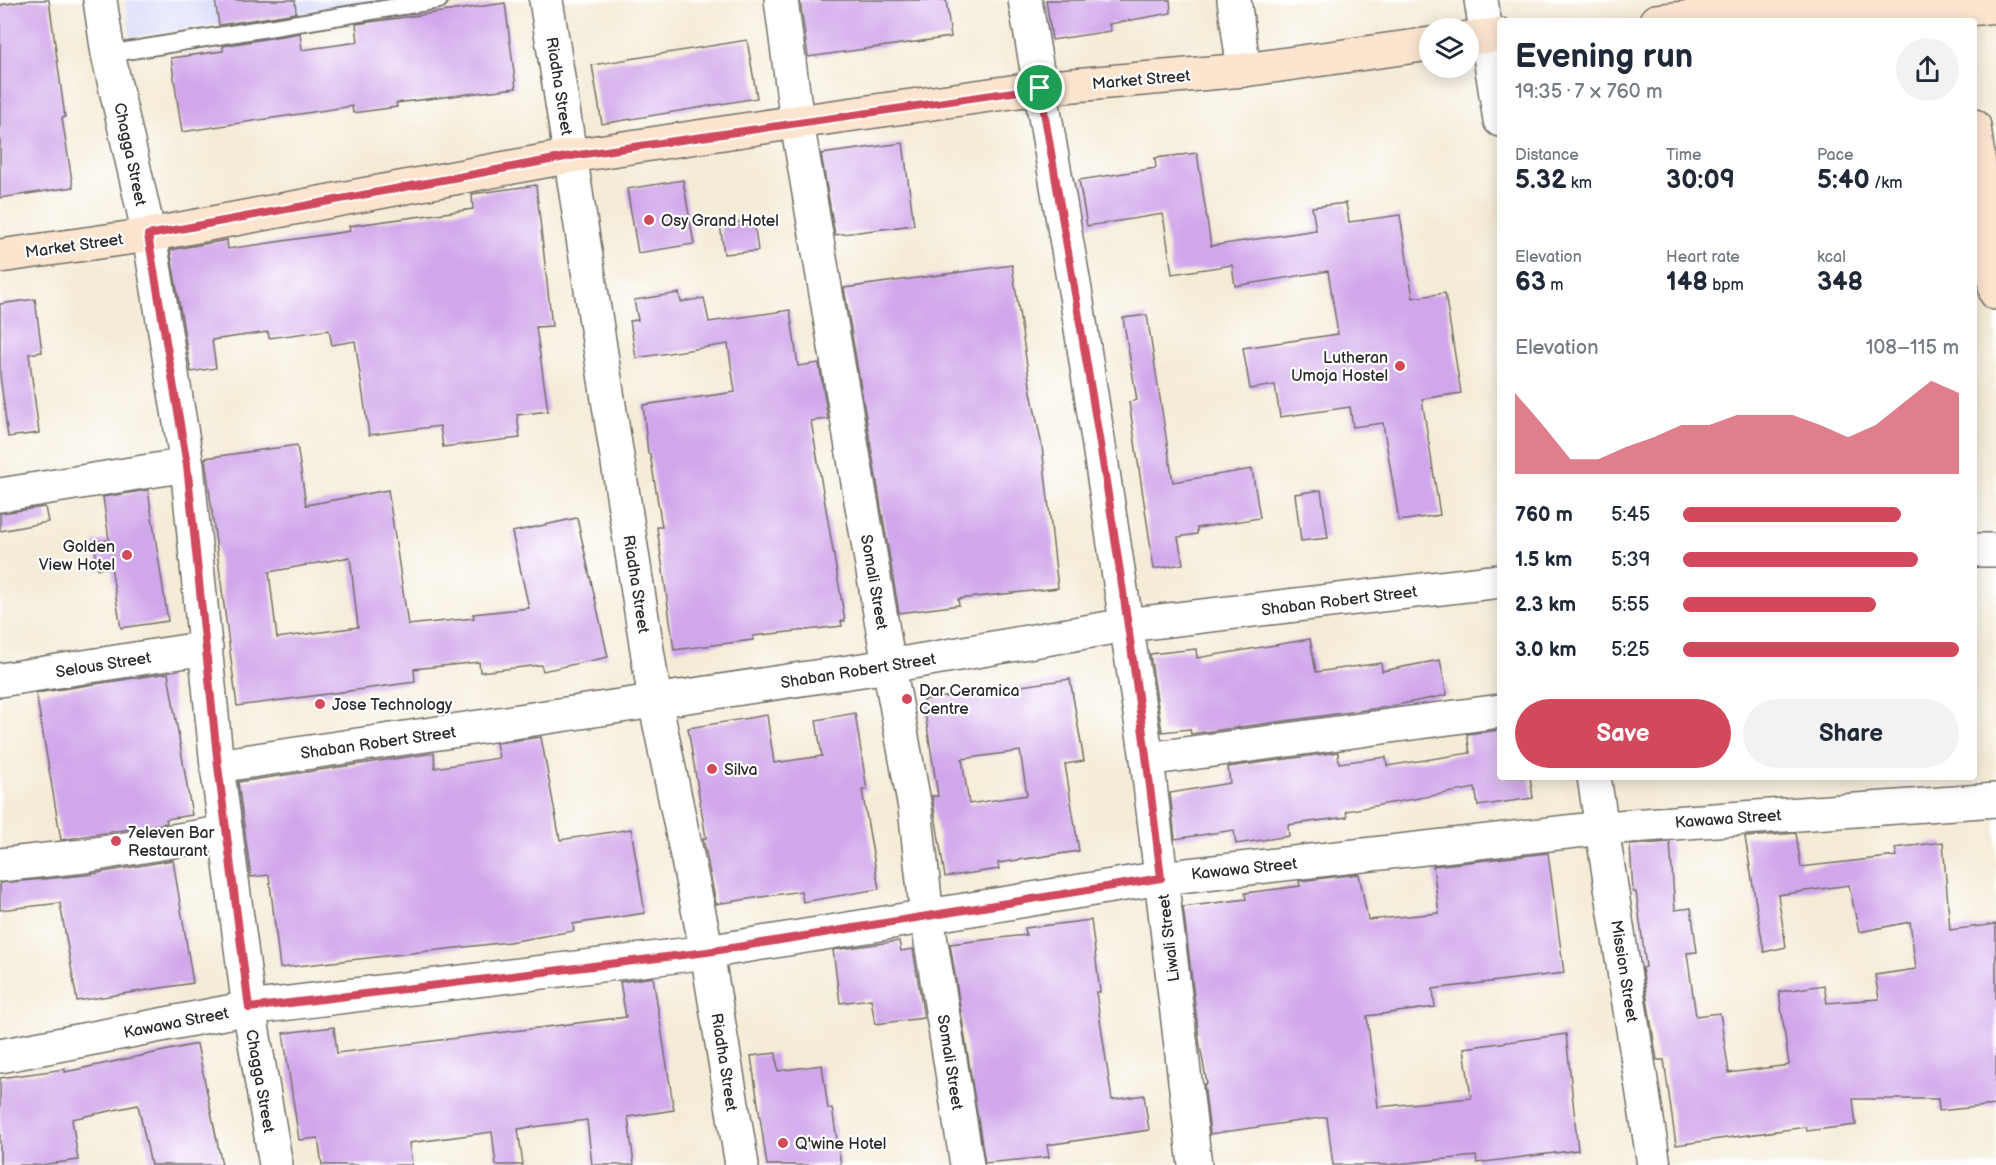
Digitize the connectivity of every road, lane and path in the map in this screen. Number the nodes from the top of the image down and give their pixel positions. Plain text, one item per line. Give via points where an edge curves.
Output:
1 (100, 0) edge
2 (439, 0) edge
3 (546, 0) edge
4 (781, 0) edge
5 (1025, 0) edge
6 (1234, 0) edge
7 (1481, 0) edge
8 (1996, 6) edge
9 (1959, 10) edge
10 (1781, 15) edge
11 (1720, 18) edge
12 (1485, 36) edge
13 (1419, 46) edge
14 (108, 54) junction
15 (1244, 70) junction
16 (1040, 88) junction
17 (1497, 103) edge
18 (797, 122) junction
19 (1977, 155) edge
20 (571, 156) junction
21 (148, 235) junction
22 (0, 256) edge
23 (1990, 279) edge
24 (187, 465) junction
25 (0, 495) edge
26 (1977, 550) edge
27 (1996, 550) edge
28 (1497, 581) edge
29 (1126, 625) junction
30 (206, 648) junction
31 (889, 666) junction
32 (0, 680) edge
33 (655, 701) junction
34 (1497, 711) edge
35 (1148, 759) junction
36 (218, 766) junction
37 (1595, 780) edge
38 (1996, 800) edge
39 (1603, 828) junction
40 (226, 832) junction
41 (0, 865) edge
42 (1161, 878) junction
43 (927, 917) junction
44 (707, 952) junction
45 (249, 1008) junction
46 (0, 1056) edge
47 (276, 1165) edge
48 (742, 1165) edge
49 (967, 1165) edge
50 (1195, 1165) edge
51 (1654, 1165) edge

1 - 14 street, Chagga Street
2 - 14 lane
3 - 20 street, Riadha Street
4 - 18 street, Somali Street
5 - 16 street, Liwali Street
6 - 15 street
7 - 12 street
8 - 9 street
9 - 10 street
10 - 11 street
12 - 17 street
13 - 15 street, Market Street
14 - 21 street, Chagga Street
15 - 16 street, Market Street
16 - 18 street, Market Street
16 - 29 street, Liwali Street
18 - 20 street, Market Street
18 - 31 street, Somali Street
19 - 23 street
20 - 21 street, Market Street
20 - 33 street, Riadha Street
21 - 22 street, Market Street
21 - 24 street, Chagga Street
24 - 25 street
24 - 30 street, Chagga Street
26 - 27 street
28 - 29 street, Shaban Robert Street
29 - 31 street, Shaban Robert Street
29 - 35 street, Liwali Street
30 - 32 street, Selous Street
30 - 36 street, Chagga Street
31 - 33 street, Shaban Robert Street
31 - 43 street, Somali Street via 915,808
33 - 36 street, Shaban Robert Street
33 - 44 street, Riadha Street
34 - 35 street
35 - 42 street, Liwali Street
36 - 40 street, Chagga Street
37 - 39 street, Mission Street
38 - 39 street, Kawawa Street
39 - 42 street, Kawawa Street
39 - 51 street, Mission Street
40 - 41 street via 84,856
40 - 45 street, Chagga Street
42 - 43 street, Kawawa Street
42 - 50 street, Liwali Street
43 - 44 street, Kawawa Street
43 - 49 street, Somali Street
44 - 45 street, Kawawa Street
44 - 48 street, Riadha Street
45 - 46 street, Kawawa Street
45 - 47 street, Chagga Street

